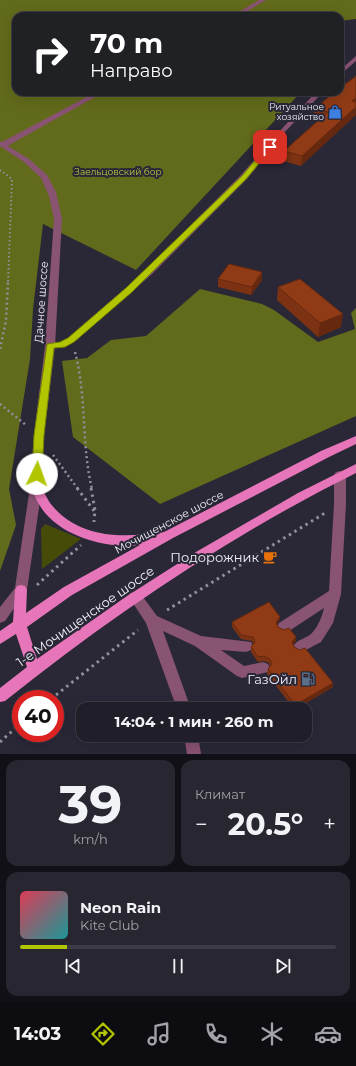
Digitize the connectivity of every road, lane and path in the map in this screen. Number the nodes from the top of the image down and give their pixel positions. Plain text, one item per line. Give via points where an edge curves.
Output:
1 (263, 0) edge
2 (242, 12) edge
3 (356, 58) edge
4 (344, 69) edge
5 (94, 96) edge
6 (316, 96) edge
7 (1, 144) edge
8 (0, 170) edge
9 (71, 340) junction
10 (50, 346) junction
11 (0, 349) edge
12 (356, 440) edge
13 (356, 468) edge
14 (340, 475) junction
15 (36, 487) junction
16 (340, 504) junction
17 (90, 535) junction
18 (169, 535) junction
19 (37, 585) dead end
20 (21, 590) junction
21 (335, 594) junction
22 (135, 597) junction
23 (0, 617) edge
24 (152, 620) junction
25 (19, 624) junction
26 (284, 627) dead end
27 (0, 638) edge
28 (200, 642) junction
29 (246, 646) dead end
30 (300, 647) dead end
31 (263, 668) dead end
32 (34, 669) junction
33 (63, 690) edge
34 (0, 696) edge
35 (181, 702) edge
36 (12, 731) edge
37 (0, 742) edge
38 (192, 742) edge
39 (194, 754) edge

1 - 2 street
3 - 4 street
5 - 7 street via 16,139
6 - 9 street via 278,135 239,182 148,273
7 - 10 street, Дачное шоссе via 38,171 48,182 54,199 58,219
8 - 11 path via 12,179 6,321
9 - 10 street via 62,345
9 - 17 path via 80,369 88,471 96,514
10 - 15 street, Дачное шоссе via 39,435
12 - 18 main road, Мочищенское шоссе
13 - 14 main road, 1-е Мочищенское шоссе
14 - 16 street
14 - 22 main road, 1-е Мочищенское шоссе via 210,549
15 - 17 main road via 47,506 63,522
15 - 20 street, Дачное шоссе
16 - 21 street
16 - 24 path
17 - 18 main road via 133,542
17 - 19 path
18 - 25 main road, Мочищенское шоссе via 68,592
20 - 23 street
20 - 25 main road
21 - 26 street
21 - 30 street via 326,623 316,638
22 - 24 street
22 - 32 main road, 1-е Мочищенское шоссе
24 - 28 street
24 - 33 path
24 - 35 street
25 - 27 main road, Мочищенское шоссе
25 - 32 main road
28 - 29 street
28 - 31 street via 242,672
32 - 34 main road, 1-е Мочищенское шоссе
36 - 37 path
38 - 39 street

